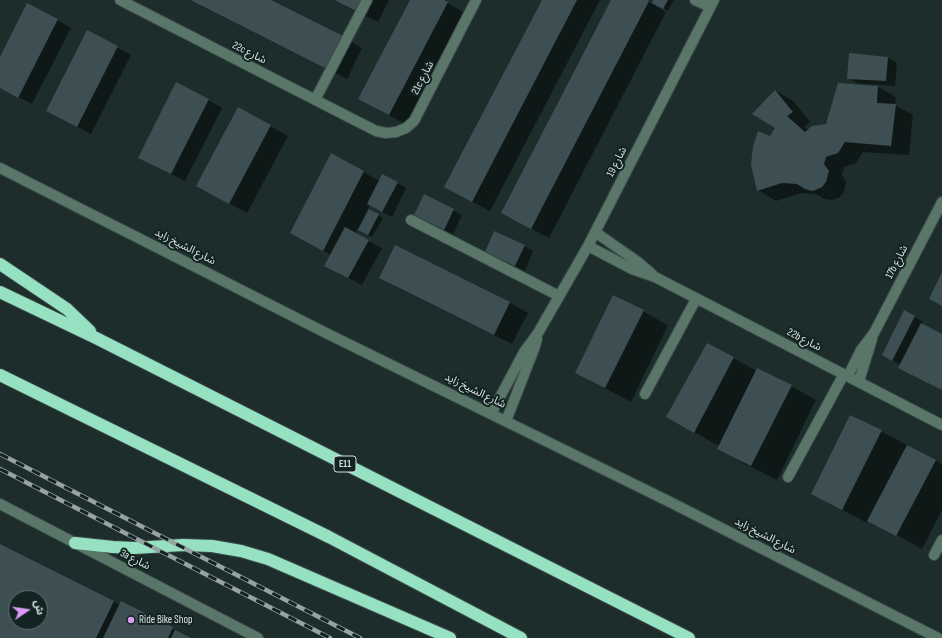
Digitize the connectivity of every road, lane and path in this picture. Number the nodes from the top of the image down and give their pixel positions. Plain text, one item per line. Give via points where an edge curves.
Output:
1 (120, 0) edge
2 (367, 0) edge
3 (476, 0) edge
4 (695, 0) edge
5 (712, 4) edge
6 (315, 100) junction
7 (366, 126) joint
8 (0, 168) edge
9 (942, 202) edge
10 (411, 220) dead end
11 (595, 232) junction
12 (588, 246) junction
13 (0, 264) edge
14 (655, 277) junction
15 (0, 292) edge
16 (559, 296) junction
17 (696, 299) junction
18 (538, 333) junction
19 (874, 333) junction
20 (96, 338) junction
21 (0, 375) edge
22 (846, 375) junction
23 (858, 381) junction
24 (645, 394) dead end
25 (491, 414) junction
26 (506, 421) junction
27 (942, 425) edge
28 (788, 477) dead end
29 (0, 504) edge
30 (942, 540) edge
31 (75, 543) junction
32 (934, 555) dead end
33 (258, 638) edge
34 (450, 638) edge
35 (521, 638) edge
36 (689, 638) edge
37 (938, 638) edge

1 - 6 street, 22c شارع
2 - 6 street
3 - 7 street, 21c شارع via 414,121 396,132 376,131
4 - 5 street
5 - 11 street, شارع 19
6 - 7 street, 22c شارع
8 - 25 street, شارع الشيخ زايد
9 - 19 street, 17b شارع
10 - 16 street
11 - 12 street, شارع 19
11 - 14 street, 22b شارع
12 - 14 street, 22b شارع via 632,269
12 - 16 street, شارع 19
13 - 20 highway via 68,309
14 - 17 street, 22b شارع
15 - 20 highway, E11
16 - 18 street, شارع 19
17 - 22 street, 22b شارع
17 - 24 street
18 - 25 street, شارع 19 via 524,352
18 - 26 street, شارع 19
19 - 22 street, 17b شارع
19 - 23 street, 17b شارع
20 - 36 highway, E11
21 - 35 highway via 329,537
22 - 23 street, 22b شارع
22 - 28 street, 17b شارع
23 - 27 street, 22b شارع
25 - 26 street, شارع الشيخ زايد
26 - 37 street, شارع الشيخ زايد
29 - 31 street, 3a شارع
30 - 32 street
31 - 33 street, 3a شارع
31 - 34 highway via 134,548 212,546 241,551 268,559

